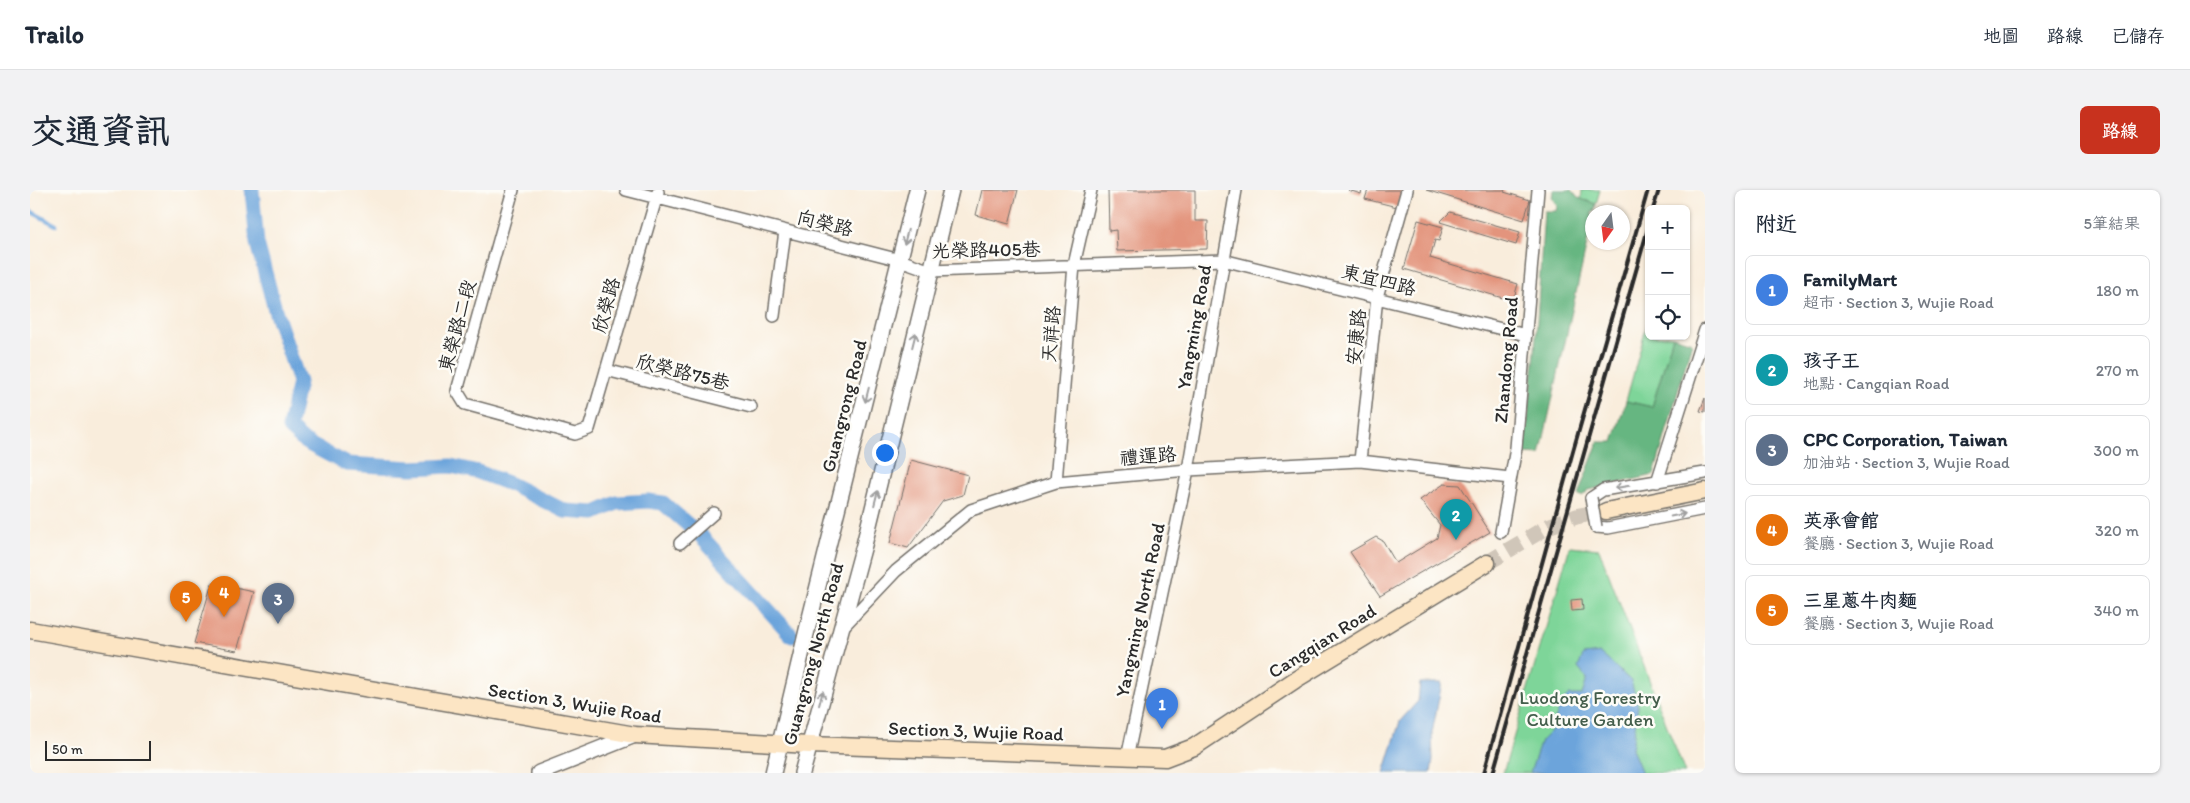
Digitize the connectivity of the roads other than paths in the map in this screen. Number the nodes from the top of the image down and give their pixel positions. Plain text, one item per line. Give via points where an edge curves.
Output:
1 (513, 190) edge
2 (626, 190) edge
3 (918, 190) edge
4 (951, 190) edge
5 (1091, 190) edge
6 (1236, 190) edge
7 (1407, 190) edge
8 (1538, 190) edge
9 (657, 194) edge
10 (785, 231) junction
11 (900, 260) junction
12 (1223, 260) junction
13 (1074, 265) junction
14 (931, 271) junction
15 (1377, 297) junction
16 (774, 316) dead end
17 (1705, 330) edge
18 (1526, 335) junction
19 (606, 370) junction
20 (751, 407) dead end
21 (589, 429) joint
22 (1360, 461) junction
23 (1188, 470) junction
24 (1705, 473) edge
25 (1510, 478) junction
26 (1056, 482) junction
27 (1657, 482) junction
28 (1705, 491) edge
29 (1705, 510) edge
30 (1606, 511) tunnel mouth
31 (714, 513) dead end
32 (1501, 532) dead end
33 (680, 543) dead end
34 (1486, 563) tunnel mouth
35 (30, 630) edge
36 (807, 630) joint
37 (840, 631) junction
38 (635, 735) junction
39 (781, 743) junction
40 (809, 745) junction
41 (1180, 753) joint
42 (1126, 758) junction
43 (539, 773) edge
44 (773, 773) edge
45 (802, 773) edge

1 - 21 street, 東榮路二段 via 457,391 464,404 575,434
2 - 9 street, 向榮路
3 -> 11 street, Guangrong Road
4 - 14 street
5 - 13 street, 天祥路
6 - 12 street, Yangming Road
7 - 15 street, 安康路
8 - 18 street, Zhandong Road
9 - 10 street, 向榮路
9 - 19 street, 欣榮路
10 - 11 street, 向榮路
10 - 16 street
11 - 14 street, 光榮路405巷
11 -> 36 street, Guangrong Road
12 - 13 street, 東宜四路
12 - 15 street, 東宜四路
12 - 23 street, Yangming Road
13 - 14 street, 光榮路405巷
13 - 26 street, 天祥路
37 -> 14 street, Guangrong North Road
15 - 18 street, 東宜四路
15 - 22 street, 安康路
17 - 27 street
18 - 25 street, Zhandong Road via 1516,448
19 - 20 street, 欣榮路75巷
19 - 21 street, 欣榮路
22 - 23 street, 禮運路
22 - 25 street, 禮運路
23 - 26 street, 禮運路
23 - 42 street, Yangming North Road
24 - 27 street
25 - 32 street, Zhandong Road
26 - 37 street, 禮運路 via 971,510 896,571
27 -> 29 street, bridge via 1603,490 1591,498 1596,527 1608,528
28 - 30 main road
31 - 33 street
34 - 41 main road, Cangqian Road
35 - 38 main road, Section 3, Wujie Road
36 - 39 street, Guangrong North Road
40 -> 37 street, Guangrong North Road
38 - 39 main road, Section 3, Wujie Road
38 - 43 street
39 - 40 main road, Section 3, Wujie Road
39 - 44 street, Guangrong North Road
40 - 42 main road, Section 3, Wujie Road
40 - 45 street, Guangrong North Road
41 - 42 main road, Section 3, Wujie Road via 1165,758

